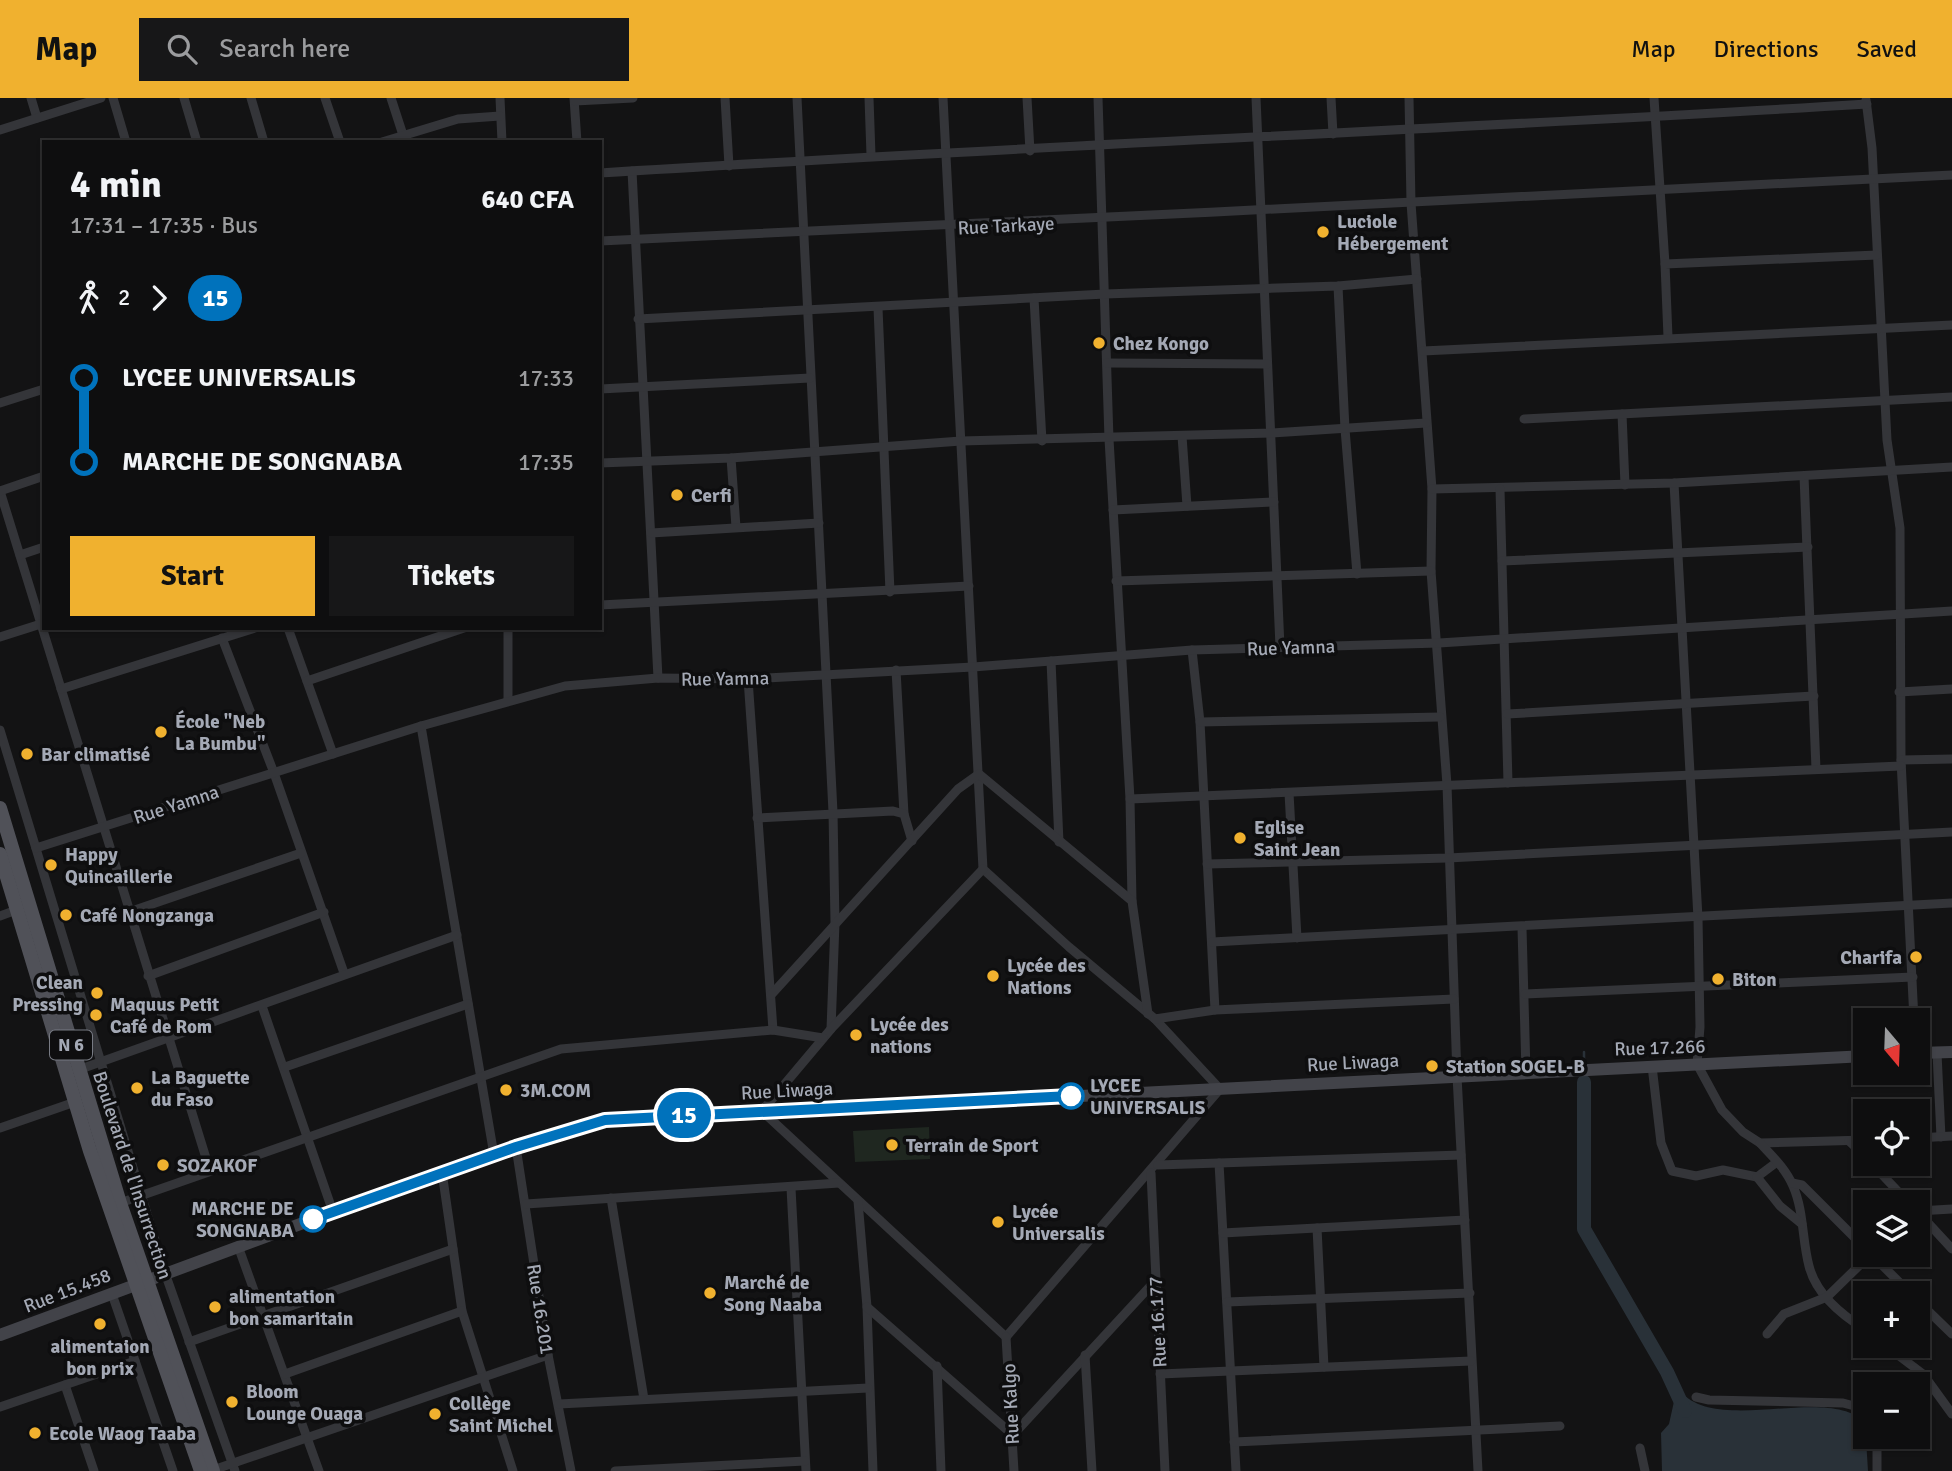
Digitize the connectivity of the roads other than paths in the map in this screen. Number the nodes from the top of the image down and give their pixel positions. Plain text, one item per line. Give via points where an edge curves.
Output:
1 (31, 98) edge
2 (101, 98) edge
3 (113, 98) edge
4 (184, 98) edge
5 (251, 98) edge
6 (325, 98) edge
7 (391, 98) edge
8 (500, 98) edge
9 (633, 98) edge
10 (726, 98) edge
11 (797, 98) edge
12 (869, 98) edge
13 (943, 98) edge
14 (1027, 98) edge
15 (1098, 98) edge
16 (1256, 98) edge
17 (1331, 98) edge
18 (1409, 98) edge
19 (1654, 98) edge
20 (574, 100) edge
21 (1866, 101) edge
22 (500, 116) junction
23 (1655, 116) junction
24 (37, 118) junction
25 (1410, 129) junction
26 (0, 130) edge
27 (1333, 134) junction
28 (403, 135) junction
29 (1259, 138) junction
30 (126, 140) edge
31 (196, 140) edge
32 (263, 140) edge
33 (339, 140) edge
34 (388, 140) edge
35 (502, 140) edge
36 (578, 140) edge
37 (1100, 146) junction
38 (1030, 151) junction
39 (946, 153) junction
40 (872, 155) junction
41 (802, 162) junction
42 (729, 166) junction
43 (632, 171) junction
44 (602, 173) edge
45 (1952, 176) edge
46 (1874, 179) junction
47 (1658, 188) junction
48 (1411, 203) junction
49 (1261, 211) junction
50 (1102, 220) junction
51 (950, 227) junction
52 (804, 233) junction
53 (635, 240) junction
54 (602, 241) edge
55 (1877, 255) junction
56 (1665, 264) junction
57 (1417, 279) junction
58 (1338, 286) junction
59 (1264, 288) junction
60 (1105, 294) junction
61 (1034, 298) junction
62 (954, 302) junction
63 (878, 308) junction
64 (807, 310) junction
65 (638, 319) junction
66 (1952, 325) edge
67 (1880, 328) junction
68 (1668, 337) junction
69 (1423, 351) junction
70 (1107, 363) junction
71 (1267, 364) junction
72 (810, 378) junction
73 (641, 387) junction
74 (602, 389) edge
75 (42, 390) edge
76 (1952, 397) edge
77 (1885, 401) junction
78 (0, 403) edge
79 (1622, 414) junction
80 (1524, 419) dead end
81 (1426, 423) junction
82 (1345, 429) junction
83 (1272, 433) junction
84 (1182, 436) junction
85 (1110, 439) junction
86 (961, 441) junction
87 (1042, 441) junction
88 (884, 446) junction
89 (815, 453) junction
90 (731, 458) junction
91 (644, 460) junction
92 (602, 463) edge
93 (1952, 467) edge
94 (1891, 469) junction
95 (1804, 476) junction
96 (42, 477) edge
97 (1674, 483) junction
98 (1625, 485) junction
99 (1432, 489) junction
100 (1500, 489) junction
101 (0, 491) edge
102 (1274, 502) junction
103 (1187, 506) junction
104 (1113, 510) junction
105 (819, 523) junction
106 (736, 527) junction
107 (652, 533) junction
108 (1808, 547) junction
109 (42, 548) edge
110 (1678, 554) junction
111 (20, 555) junction
112 (1502, 561) junction
113 (1431, 571) junction
114 (1357, 574) junction
115 (1277, 576) junction
116 (1116, 581) junction
117 (969, 586) junction
118 (890, 592) junction
119 (823, 596) junction
120 (654, 604) junction
121 (602, 605) edge
122 (1952, 611) edge
123 (1900, 614) junction
124 (1811, 619) junction
125 (42, 621) edge
126 (42, 624) edge
127 (1682, 628) junction
128 (45, 630) edge
129 (248, 630) edge
130 (289, 630) edge
131 (458, 630) edge
132 (508, 630) edge
133 (0, 637) edge
134 (222, 638) junction
135 (1506, 640) junction
136 (1438, 643) junction
137 (1280, 647) junction
138 (1192, 650) junction
139 (1122, 657) junction
140 (1051, 661) junction
141 (973, 667) junction
142 (895, 670) junction
143 (824, 674) junction
144 (658, 678) junction
145 (748, 679) junction
146 (307, 681) junction
147 (61, 689) junction
148 (1952, 689) edge
149 (1899, 692) junction
150 (1814, 696) junction
151 (508, 701) junction
152 (1686, 705) junction
153 (1507, 714) junction
154 (1440, 717) junction
155 (1200, 722) junction
156 (421, 726) junction
157 (0, 730) edge
158 (333, 754) junction
159 (1952, 759) edge
160 (1901, 763) junction
161 (1816, 769) junction
162 (274, 773) junction
163 (1689, 773) junction
164 (979, 775) junction
165 (1508, 783) junction
166 (1447, 785) junction
167 (1289, 793) junction
168 (1205, 796) junction
169 (1130, 799) junction
170 (0, 808) edge
171 (833, 812) junction
172 (904, 814) junction
173 (757, 818) junction
174 (102, 828) junction
175 (1952, 831) edge
176 (1903, 835) junction
177 (912, 841) junction
178 (1059, 842) junction
179 (1694, 845) junction
180 (36, 848) junction
181 (302, 853) junction
182 (0, 854) edge
183 (1448, 858) junction
184 (1293, 862) junction
185 (1207, 864) junction
186 (984, 869) junction
187 (1132, 901) junction
188 (1952, 903) edge
189 (1908, 906) junction
190 (24, 907) junction
191 (129, 912) junction
192 (324, 912) junction
193 (0, 916) edge
194 (1698, 918) junction
195 (835, 923) junction
196 (1522, 928) junction
197 (1451, 931) junction
198 (457, 934) junction
199 (1297, 938) junction
200 (1212, 942) junction
201 (344, 973) junction
202 (148, 976) junction
203 (1913, 977) junction
204 (1699, 987) junction
205 (1525, 994) junction
206 (771, 995) junction
207 (1454, 999) junction
208 (468, 1004) junction
209 (262, 1006) junction
210 (1914, 1008) edge
211 (1215, 1010) junction
212 (1151, 1016) junction
213 (831, 1029) junction
214 (773, 1030) junction
215 (169, 1038) junction
216 (823, 1038) junction
217 (1952, 1052) edge
218 (1930, 1053) edge
219 (1937, 1053) junction
220 (1853, 1057) edge
221 (100, 1062) junction
222 (1697, 1064) junction
223 (1652, 1066) junction
224 (285, 1067) junction
225 (78, 1070) junction
226 (1526, 1072) junction
227 (481, 1076) junction
228 (1457, 1076) junction
229 (1220, 1089) junction
230 (75, 1102) junction
231 (762, 1111) junction
232 (0, 1128) edge
233 (1952, 1136) edge
234 (306, 1137) junction
235 (1930, 1137) edge
236 (1941, 1137) junction
237 (1849, 1140) junction
238 (1853, 1140) edge
239 (1760, 1143) junction
240 (1853, 1144) edge
241 (516, 1147) junction
242 (494, 1155) junction
243 (1461, 1155) junction
244 (1777, 1162) junction
245 (1219, 1163) junction
246 (1158, 1165) junction
247 (210, 1171) junction
248 (442, 1172) junction
249 (1151, 1173) junction
250 (1883, 1176) edge
251 (1757, 1177) junction
252 (839, 1183) junction
253 (1792, 1183) junction
254 (791, 1188) junction
255 (1896, 1190) edge
256 (141, 1195) junction
257 (611, 1198) junction
258 (858, 1201) junction
259 (120, 1203) junction
260 (526, 1204) junction
261 (1952, 1209) edge
262 (1930, 1211) edge
263 (332, 1212) junction
264 (1465, 1220) junction
265 (1802, 1224) junction
266 (1930, 1225) edge
267 (1317, 1228) junction
268 (1223, 1233) junction
269 (1853, 1235) edge
270 (238, 1246) junction
271 (1952, 1248) edge
272 (453, 1249) junction
273 (1858, 1267) edge
274 (1883, 1267) edge
275 (165, 1273) junction
276 (1155, 1281) junction
277 (1898, 1281) edge
278 (140, 1283) junction
279 (1470, 1293) junction
280 (112, 1294) junction
281 (1827, 1297) junction
282 (1322, 1298) junction
283 (1227, 1302) junction
284 (867, 1307) junction
285 (462, 1311) junction
286 (1930, 1313) edge
287 (265, 1316) junction
288 (1853, 1321) edge
289 (1767, 1334) dead end
290 (1952, 1334) edge
291 (0, 1335) edge
292 (1006, 1337) junction
293 (189, 1342) junction
294 (548, 1355) junction
295 (1085, 1355) junction
296 (1906, 1358) edge
297 (135, 1361) junction
298 (1471, 1361) junction
299 (937, 1366) junction
300 (1324, 1367) junction
301 (1230, 1371) junction
302 (285, 1374) junction
303 (1160, 1374) junction
304 (481, 1376) junction
305 (65, 1385) junction
306 (868, 1388) junction
307 (802, 1391) junction
308 (1696, 1397) dead end
309 (644, 1399) junction
310 (559, 1404) junction
311 (1853, 1405) edge
312 (0, 1407) edge
313 (1952, 1414) edge
314 (1560, 1426) dead end
315 (1475, 1429) junction
316 (1013, 1435) junction
317 (307, 1437) junction
318 (1234, 1442) junction
319 (1640, 1448) dead end
320 (1877, 1449) edge
321 (805, 1466) edge
322 (234, 1467) edge
323 (94, 1471) edge
324 (173, 1471) edge
325 (209, 1471) edge
326 (319, 1471) edge
327 (513, 1471) edge
328 (571, 1471) edge
329 (615, 1471) edge
330 (873, 1471) edge
331 (940, 1471) edge
332 (1014, 1471) edge
333 (1092, 1471) edge
334 (1165, 1471) edge
335 (1236, 1471) edge
336 (1478, 1471) edge
337 (1645, 1471) edge
338 (1877, 1471) edge

1 - 24 street
2 - 24 street
3 - 30 street
4 - 31 street
5 - 32 street
6 - 33 street
7 - 28 street
8 - 22 street
9 - 20 street
10 - 42 street
11 - 41 street
12 - 40 street
13 - 39 street
14 - 38 street
15 - 37 street
16 - 29 street
17 - 27 street
18 - 25 street
19 - 23 street
20 - 36 street
21 - 23 street
21 - 46 street
22 - 28 street via 458,119
22 - 35 street
23 - 25 street
23 - 47 street
24 - 26 street
25 - 27 street
25 - 48 street
27 - 29 street
28 - 34 street
29 - 37 street
29 - 49 street
37 - 38 street
37 - 50 street
38 - 39 street
39 - 40 street
39 - 51 street
40 - 41 street
41 - 42 street
41 - 52 street
42 - 43 street
43 - 44 street
43 - 53 street
45 - 46 street, Rue Tarkaye
46 - 47 street, Rue Tarkaye
46 - 55 street
47 - 48 street, Rue Tarkaye
47 - 56 street
48 - 49 street, Rue Tarkaye
48 - 57 street
49 - 50 street, Rue Tarkaye
49 - 59 street
50 - 51 street, Rue Tarkaye
50 - 60 street
51 - 52 street, Rue Tarkaye
51 - 62 street
52 - 53 street, Rue Tarkaye
52 - 64 street
53 - 54 street, Rue Tarkaye
53 - 65 street
55 - 56 street
55 - 67 street
56 - 68 street
57 - 58 street
57 - 69 street
58 - 59 street
58 - 82 street
59 - 60 street
59 - 71 street
60 - 61 street
60 - 70 street
61 - 62 street
61 - 87 street
62 - 63 street
62 - 86 street
63 - 64 street
63 - 88 street
64 - 65 street
64 - 72 street
65 - 73 street
66 - 67 street
67 - 68 street
67 - 77 street
68 - 69 street
69 - 81 street
70 - 71 street
70 - 85 street
71 - 83 street
72 - 73 street
72 - 89 street
73 - 74 street
73 - 91 street
75 - 78 street
76 - 77 street
77 - 79 street
77 - 94 street
79 - 80 street
79 - 98 street
81 - 82 street
81 - 99 street
82 - 83 street
82 - 114 street
83 - 84 street
83 - 102 street
84 - 85 street
84 - 103 street
85 - 87 street
85 - 104 street
86 - 87 street
86 - 88 street
86 - 117 street
88 - 89 street
88 - 118 street
89 - 90 street
89 - 105 street
90 - 91 street
90 - 106 street
91 - 92 street
91 - 107 street
93 - 94 street
94 - 95 street
94 - 123 street via 1900,528
95 - 97 street
95 - 108 street
96 - 101 street
97 - 98 street
97 - 110 street
98 - 100 street
99 - 100 street
99 - 113 street
100 - 112 street
101 - 111 street
102 - 103 street
102 - 115 street
103 - 104 street
104 - 116 street
105 - 106 street
105 - 119 street
106 - 107 street
107 - 120 street
108 - 110 street
108 - 124 street
109 - 111 street
110 - 112 street
110 - 127 street
111 - 125 street
112 - 135 street
113 - 114 street
113 - 136 street
114 - 115 street
115 - 116 street
115 - 137 street
116 - 139 street
117 - 118 street
117 - 141 street
118 - 119 street
119 - 120 street
119 - 143 street
120 - 121 street
120 - 144 street
122 - 123 street, Rue Yamna
123 - 124 street, Rue Yamna
123 - 149 street
124 - 127 street, Rue Yamna
124 - 150 street
126 - 133 street
127 - 135 street, Rue Yamna
127 - 152 street
128 - 147 street
129 - 134 street
130 - 146 street
131 - 146 street
132 - 151 street
134 - 147 street
134 - 162 street
135 - 136 street, Rue Yamna
135 - 153 street
136 - 137 street, Rue Yamna
136 - 154 street
137 - 138 street, Rue Yamna
138 - 139 street, Rue Yamna
138 - 155 street
139 - 140 street, Rue Yamna
139 - 169 street
140 - 141 street, Rue Yamna
140 - 178 street
141 - 142 street, Rue Yamna
141 - 164 street
142 - 143 street, Rue Yamna
142 - 172 street
143 - 145 street, Rue Yamna
143 - 171 street
144 - 145 street, Rue Yamna
144 - 151 street, Rue Yamna via 565,685
145 - 173 street
146 - 158 street
147 - 174 street
148 - 149 street
149 - 160 street
150 - 152 street
150 - 161 street
151 - 156 street, Rue Yamna
152 - 153 street
152 - 163 street
153 - 165 street
154 - 155 street
154 - 166 street
155 - 168 street
156 - 158 street, Rue Yamna
156 - 198 street
157 - 180 street
158 - 162 street, Rue Yamna
159 - 160 street
160 - 161 street
160 - 176 street
161 - 163 street
162 - 174 street, Rue Yamna
162 - 181 street
163 - 165 street
163 - 179 street
164 - 177 street via 958,789
164 - 178 street
164 - 186 street
165 - 166 street
166 - 167 street
166 - 183 street
167 - 168 street
167 - 184 street
168 - 169 street
168 - 185 street
169 - 187 street
170 - 190 main road, Boulevard de l'Insurrection / N 6
171 - 172 street via 884,809
171 - 173 street
171 - 195 street
172 - 177 street
173 - 206 street
174 - 180 street, Rue Yamna
174 - 191 street
175 - 176 street
176 - 179 street
176 - 189 street
177 - 195 street
178 - 187 street
179 - 183 street
179 - 194 street
180 - 221 street
181 - 191 street
181 - 192 street
182 - 190 main road, Boulevard de l'Insurrection / N 6
183 - 184 street
183 - 197 street
184 - 185 street
184 - 199 street
185 - 200 street
186 - 212 street
186 - 213 street
187 - 212 street
188 - 189 street
189 - 194 street
189 - 203 street
190 - 193 street
190 - 225 main road, Boulevard de l'Insurrection / N 6
190 - 230 main road, Boulevard de l'Insurrection / N 6
191 - 202 street
192 - 201 street
192 - 202 street
194 - 196 street
194 - 204 street
195 - 206 street
195 - 213 street
196 - 197 street
196 - 205 street
197 - 199 street
197 - 207 street
198 - 201 street
198 - 208 street
199 - 200 street
200 - 211 street
201 - 209 street
202 - 215 street
203 - 204 street
203 - 210 street
204 - 205 street
204 - 222 street
205 - 226 street
206 - 214 street
207 - 211 street
207 - 228 street
208 - 224 street
208 - 227 street
209 - 215 street
209 - 224 street
211 - 212 street
212 - 229 street
213 - 216 street
214 - 216 street
214 - 227 street via 561,1049
215 - 221 street
215 - 247 street
216 - 231 street
217 - 219 main road
218 - 219 main road
219 - 236 street
220 - 222 main road, Rue 17.266
221 - 225 street
221 - 256 street
222 - 223 main road, Rue 17.266
222 - 239 street via 1722,1110
223 - 226 main road, Rue 17.266
223 - 251 street via 1661,1143 1669,1169 1691,1176 1723,1170
224 - 234 street
225 - 259 main road, Boulevard de l'Insurrection / N 6
226 - 228 main road, Rue 17.266
227 - 234 street
227 - 242 street
228 - 229 main road, Rue Liwaga
228 - 243 street
229 - 231 main road, Rue Liwaga
229 - 246 street
230 - 232 street
230 - 278 main road, Boulevard de l'Insurrection / N 6
231 - 241 main road, Rue Liwaga via 605,1120
231 - 252 street
233 - 236 street
234 - 247 street
234 - 263 street
235 - 236 street
237 - 238 street
237 - 239 street
237 - 240 street
239 - 244 street
241 - 242 main road, Rue Liwaga
241 - 260 street, Rue 16.201
242 - 248 main road, Rue Liwaga
243 - 245 street
243 - 264 street
244 - 251 street
244 - 253 street
245 - 246 street
245 - 268 street
246 - 249 street
247 - 256 street
248 - 263 main road, Rue Liwaga
248 - 272 street
249 - 276 street, Rue 16.177
249 - 292 street
250 - 255 street
251 - 265 street
252 - 254 street
252 - 258 street
253 - 265 street
253 - 269 street via 1802,1185
254 - 257 street
254 - 307 street
256 - 259 street
256 - 275 street
257 - 260 street
257 - 309 street
258 - 284 street
258 - 292 street
259 - 278 main road, Boulevard de l'Insurrection / N 6
260 - 294 street, Rue 16.201
261 - 262 street
263 - 270 main road, Rue Liwaga
264 - 267 street
264 - 279 street
265 - 281 street via 1809,1268
266 - 271 street
267 - 268 street
267 - 282 street
268 - 283 street
270 - 275 main road, Rue Liwaga
270 - 287 street
272 - 285 street
272 - 287 street
273 - 281 street
274 - 277 street
275 - 278 main road, Rue Liwaga
275 - 293 street
276 - 295 street
276 - 303 street, Rue 16.177
278 - 280 main road, Rue 15.458
278 - 325 main road, Boulevard de l'Insurrection / N 6
279 - 282 street
279 - 298 street
280 - 291 main road, Rue 15.458
280 - 297 street
281 - 288 street
281 - 289 street via 1784,1314
282 - 283 street
282 - 300 street
283 - 301 street
284 - 299 street
284 - 306 street
285 - 302 street
285 - 304 street
286 - 290 street
287 - 293 street
287 - 302 street
292 - 316 street, Rue Kalgo
293 - 322 street
294 - 304 street
294 - 310 street, Rue 16.201
295 - 316 street
295 - 333 street
296 - 313 street
297 - 305 street
297 - 324 street
298 - 300 street
298 - 315 street
299 - 316 street
299 - 331 street
300 - 301 street
301 - 303 street
301 - 318 street
302 - 317 street
303 - 334 street, Rue 16.177
304 - 317 street
304 - 327 street
305 - 312 street
305 - 323 street
306 - 307 street
306 - 330 street
307 - 309 street
307 - 321 street
308 - 311 street
309 - 310 street
310 - 328 street, Rue 16.201
314 - 315 street
315 - 318 street
315 - 336 street
316 - 332 street, Rue Kalgo
317 - 322 street
317 - 326 street
318 - 335 street
319 - 337 street
320 - 338 street
321 - 329 street
322 - 325 street

